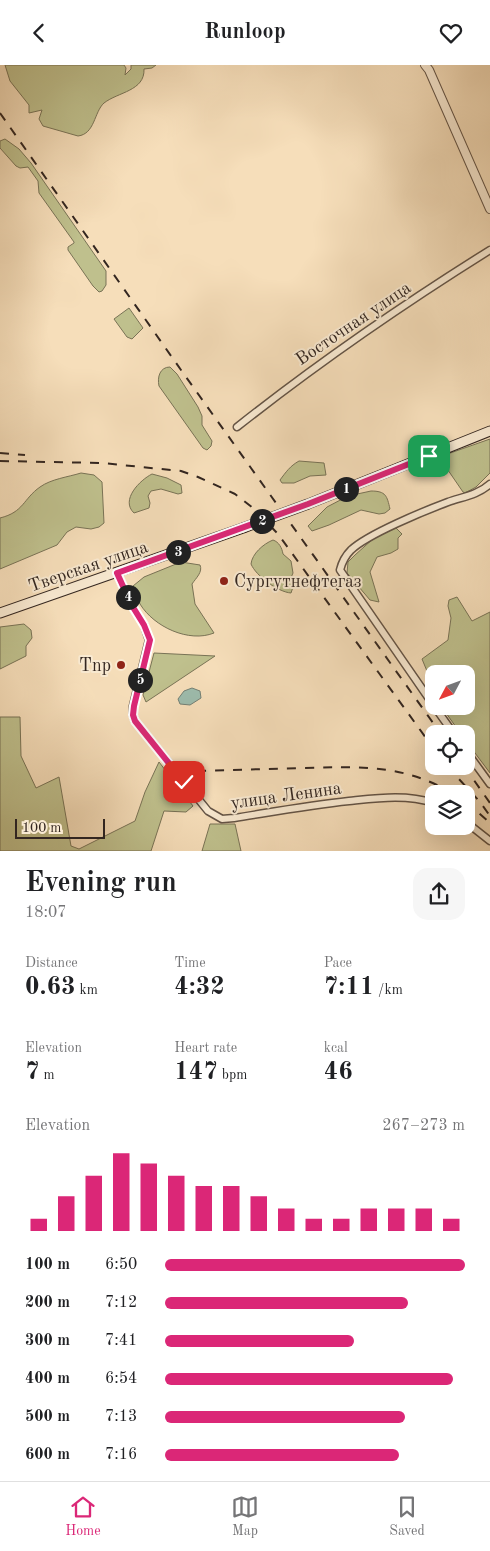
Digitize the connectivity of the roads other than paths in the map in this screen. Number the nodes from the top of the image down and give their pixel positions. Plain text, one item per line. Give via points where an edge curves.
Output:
1 (425, 65) edge
2 (490, 209) edge
3 (490, 250) edge
4 (237, 427) dead end
5 (490, 431) edge
6 (490, 484) edge
7 (117, 573) junction
8 (0, 613) edge
9 (425, 693) edge
10 (475, 763) edge
11 (490, 784) edge
12 (425, 801) edge
13 (475, 829) edge
14 (490, 841) edge

1 - 2 street
3 - 4 street, Восточная улица via 346,344
5 - 7 main road, Тверская улица, bridge via 308,504
6 - 9 street via 480,492 448,502 369,538 349,552 342,563 340,570
7 - 8 main road, Тверская улица
7 - 12 street, улица Ленина via 150,640 134,706 135,721 208,811 222,819 390,797
10 - 11 street
13 - 14 street

